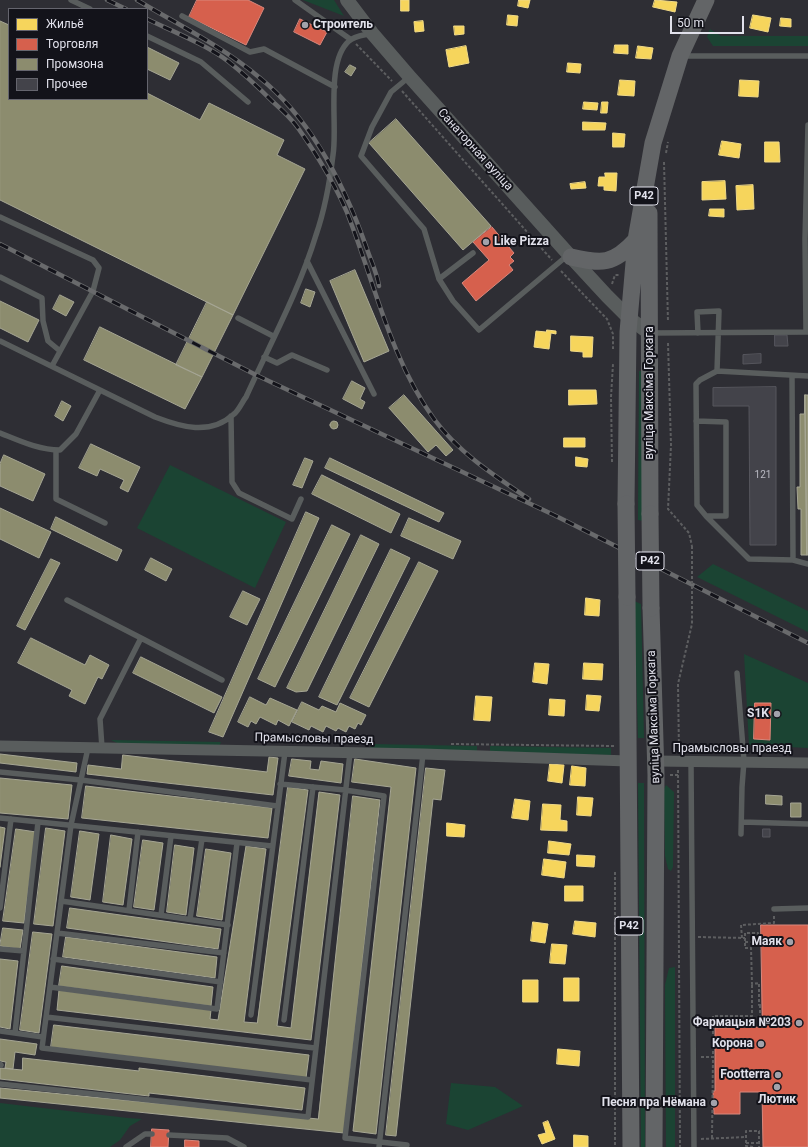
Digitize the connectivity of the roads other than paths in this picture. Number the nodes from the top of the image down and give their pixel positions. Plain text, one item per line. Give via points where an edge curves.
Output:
1 (71, 0) edge
2 (295, 0) edge
3 (347, 0) edge
4 (706, 0) edge
5 (88, 8) edge
6 (182, 16) dead end
7 (372, 33) junction
8 (148, 36) edge
9 (350, 39) junction
10 (680, 56) junction
11 (808, 56) edge
12 (410, 76) junction
13 (335, 87) junction
14 (666, 96) junction
15 (248, 102) dead end
16 (808, 125) edge
17 (0, 217) edge
18 (636, 240) junction
19 (473, 253) dead end
20 (570, 256) junction
21 (307, 261) junction
22 (0, 277) edge
23 (439, 278) junction
24 (649, 286) junction
25 (609, 292) junction
26 (630, 298) junction
27 (238, 318) dead end
28 (628, 325) junction
29 (807, 332) edge
30 (649, 333) junction
31 (698, 333) junction
32 (719, 333) junction
33 (273, 336) junction
34 (0, 341) edge
35 (60, 351) junction
36 (264, 356) junction
37 (52, 366) junction
38 (327, 370) dead end
39 (717, 372) junction
40 (792, 376) junction
41 (808, 376) edge
42 (100, 390) junction
43 (374, 394) dead end
44 (231, 416) junction
45 (696, 421) junction
46 (0, 433) edge
47 (56, 450) junction
48 (301, 499) dead end
49 (706, 516) junction
50 (106, 523) dead end
51 (793, 560) junction
52 (808, 564) edge
53 (67, 600) dead end
54 (141, 638) junction
55 (737, 673) dead end
56 (222, 680) dead end
57 (0, 746) edge
58 (88, 748) junction
59 (102, 748) junction
60 (285, 752) junction
61 (350, 753) junction
62 (423, 754) junction
63 (628, 761) junction
64 (656, 761) junction
65 (744, 761) junction
66 (691, 762) junction
67 (808, 763) edge
68 (0, 772) edge
69 (81, 780) junction
70 (280, 784) junction
71 (313, 787) junction
72 (345, 790) junction
73 (277, 806) junction
74 (0, 818) edge
75 (11, 819) junction
76 (38, 822) junction
77 (742, 822) junction
78 (808, 824) edge
79 (71, 825) junction
80 (138, 832) junction
81 (741, 834) dead end
82 (171, 836) junction
83 (202, 839) junction
84 (237, 843) junction
85 (272, 846) junction
86 (61, 900) junction
87 (0, 908) edge
88 (808, 908) edge
89 (774, 909) road end
90 (129, 910) junction
91 (161, 915) junction
92 (190, 919) junction
93 (228, 925) junction
94 (57, 933) junction
95 (0, 949) edge
96 (24, 951) junction
97 (224, 953) junction
98 (53, 960) junction
99 (221, 982) junction
100 (50, 987) junction
101 (251, 1015) dead end
102 (46, 1017) junction
103 (284, 1020) dead end
104 (0, 1031) edge
105 (15, 1033) junction
106 (43, 1037) junction
107 (315, 1048) junction
108 (312, 1080) junction
109 (0, 1084) edge
110 (152, 1134) dead end
111 (169, 1135) dead end
112 (380, 1144) edge
113 (408, 1145) dead end
114 (126, 1147) edge
115 (244, 1147) edge
116 (631, 1147) edge
117 (654, 1147) edge
118 (694, 1147) edge

1 - 5 lane
2 - 9 lane
3 - 7 street, Санаторная вуліца
4 - 10 main road, Р42
6 - 13 lane via 250,52 264,49
7 - 9 lane
7 - 12 street, Санаторная вуліца
8 - 15 lane via 201,62
9 - 13 lane via 339,56
10 - 11 lane
10 - 14 main road, Р42
12 - 20 street, Санаторная вуліца
12 - 23 lane via 391,92 372,127 361,156 424,229
13 - 21 lane via 334,154 317,234
14 - 18 main road, Р42 via 653,143
14 - 24 main road, Р42 via 650,212
16 - 29 lane via 805,239
17 - 35 lane via 93,260 99,268 92,291
18 - 20 main road via 627,250 609,261 598,263
18 - 26 main road, Р42
19 - 23 lane
20 - 23 lane via 479,330 453,302
20 - 25 street, Санаторная вуліца
21 - 33 lane
21 - 43 lane
22 - 35 lane via 42,298 43,321 48,341
24 - 26 street via 642,294
24 - 30 main road, вуліца Максіма Горкага / Р42
25 - 26 street
25 - 28 street, Санаторная вуліца
26 - 28 main road, вуліца Максіма Горкага / Р42
27 - 33 lane
28 - 30 main road
28 - 63 main road, вуліца Максіма Горкага / Р42, bridge
29 - 32 lane
30 - 31 lane
30 - 64 main road, вуліца Максіма Горкага / Р42, bridge via 651,608
31 - 32 lane
31 - 32 lane via 697,312 719,311
32 - 39 lane
33 - 36 lane
34 - 37 lane
35 - 37 lane
36 - 38 lane via 277,363 292,355
36 - 44 lane via 246,397
37 - 42 lane
39 - 40 lane
39 - 45 lane via 696,384
40 - 41 lane
40 - 51 lane
42 - 44 lane via 181,427 204,428 220,424
42 - 47 lane via 76,434 60,450
44 - 48 lane via 232,482 239,492 292,519
45 - 49 lane via 697,505
45 - 49 lane via 726,422 726,516
46 - 47 lane via 29,445
47 - 50 lane via 56,499
49 - 51 lane via 749,559
51 - 52 lane
53 - 54 lane
54 - 56 lane
54 - 59 lane via 100,719
55 - 65 lane
57 - 58 street, Прамысловы праезд
58 - 59 street, Прамысловы праезд
58 - 69 lane
59 - 60 street, Прамысловы праезд
60 - 61 street, Прамысловы праезд
60 - 70 lane
61 - 62 street, Прамысловы праезд
61 - 72 lane
62 - 63 street, Прамысловы праезд
62 - 112 lane
63 - 116 main road, вуліца Максіма Горкага / Р42
64 - 66 street, Прамысловы праезд
64 - 117 main road, вуліца Максіма Горкага / Р42
65 - 66 street, Прамысловы праезд
65 - 67 street, Прамысловы праезд
65 - 77 lane
66 - 118 lane
68 - 69 lane
69 - 73 lane
69 - 79 lane
70 - 71 lane
70 - 73 lane
71 - 72 lane
71 - 103 lane
72 - 107 lane
72 - 112 lane via 384,796 345,1138
73 - 85 lane
74 - 75 lane
75 - 76 lane
75 - 87 lane
76 - 79 lane
76 - 96 lane
77 - 78 lane
77 - 81 lane
79 - 80 lane
79 - 86 lane
80 - 82 lane
80 - 90 lane
82 - 83 lane
82 - 91 lane
83 - 84 lane
83 - 92 lane
84 - 85 lane
84 - 93 lane
85 - 101 lane
86 - 90 lane
86 - 94 lane
88 - 89 lane
90 - 91 lane
91 - 92 lane
92 - 93 lane
93 - 97 lane
94 - 97 lane
94 - 98 lane
95 - 96 lane
96 - 105 lane
97 - 99 lane
98 - 99 lane
98 - 100 lane
99 - 100 lane via 217,1009
100 - 102 lane
102 - 106 lane
102 - 107 lane
104 - 105 lane
105 - 106 lane
106 - 108 lane via 42,1048
107 - 108 lane
108 - 109 lane via 308,1117
110 - 114 lane via 145,1134
111 - 115 lane via 227,1138
112 - 113 lane

